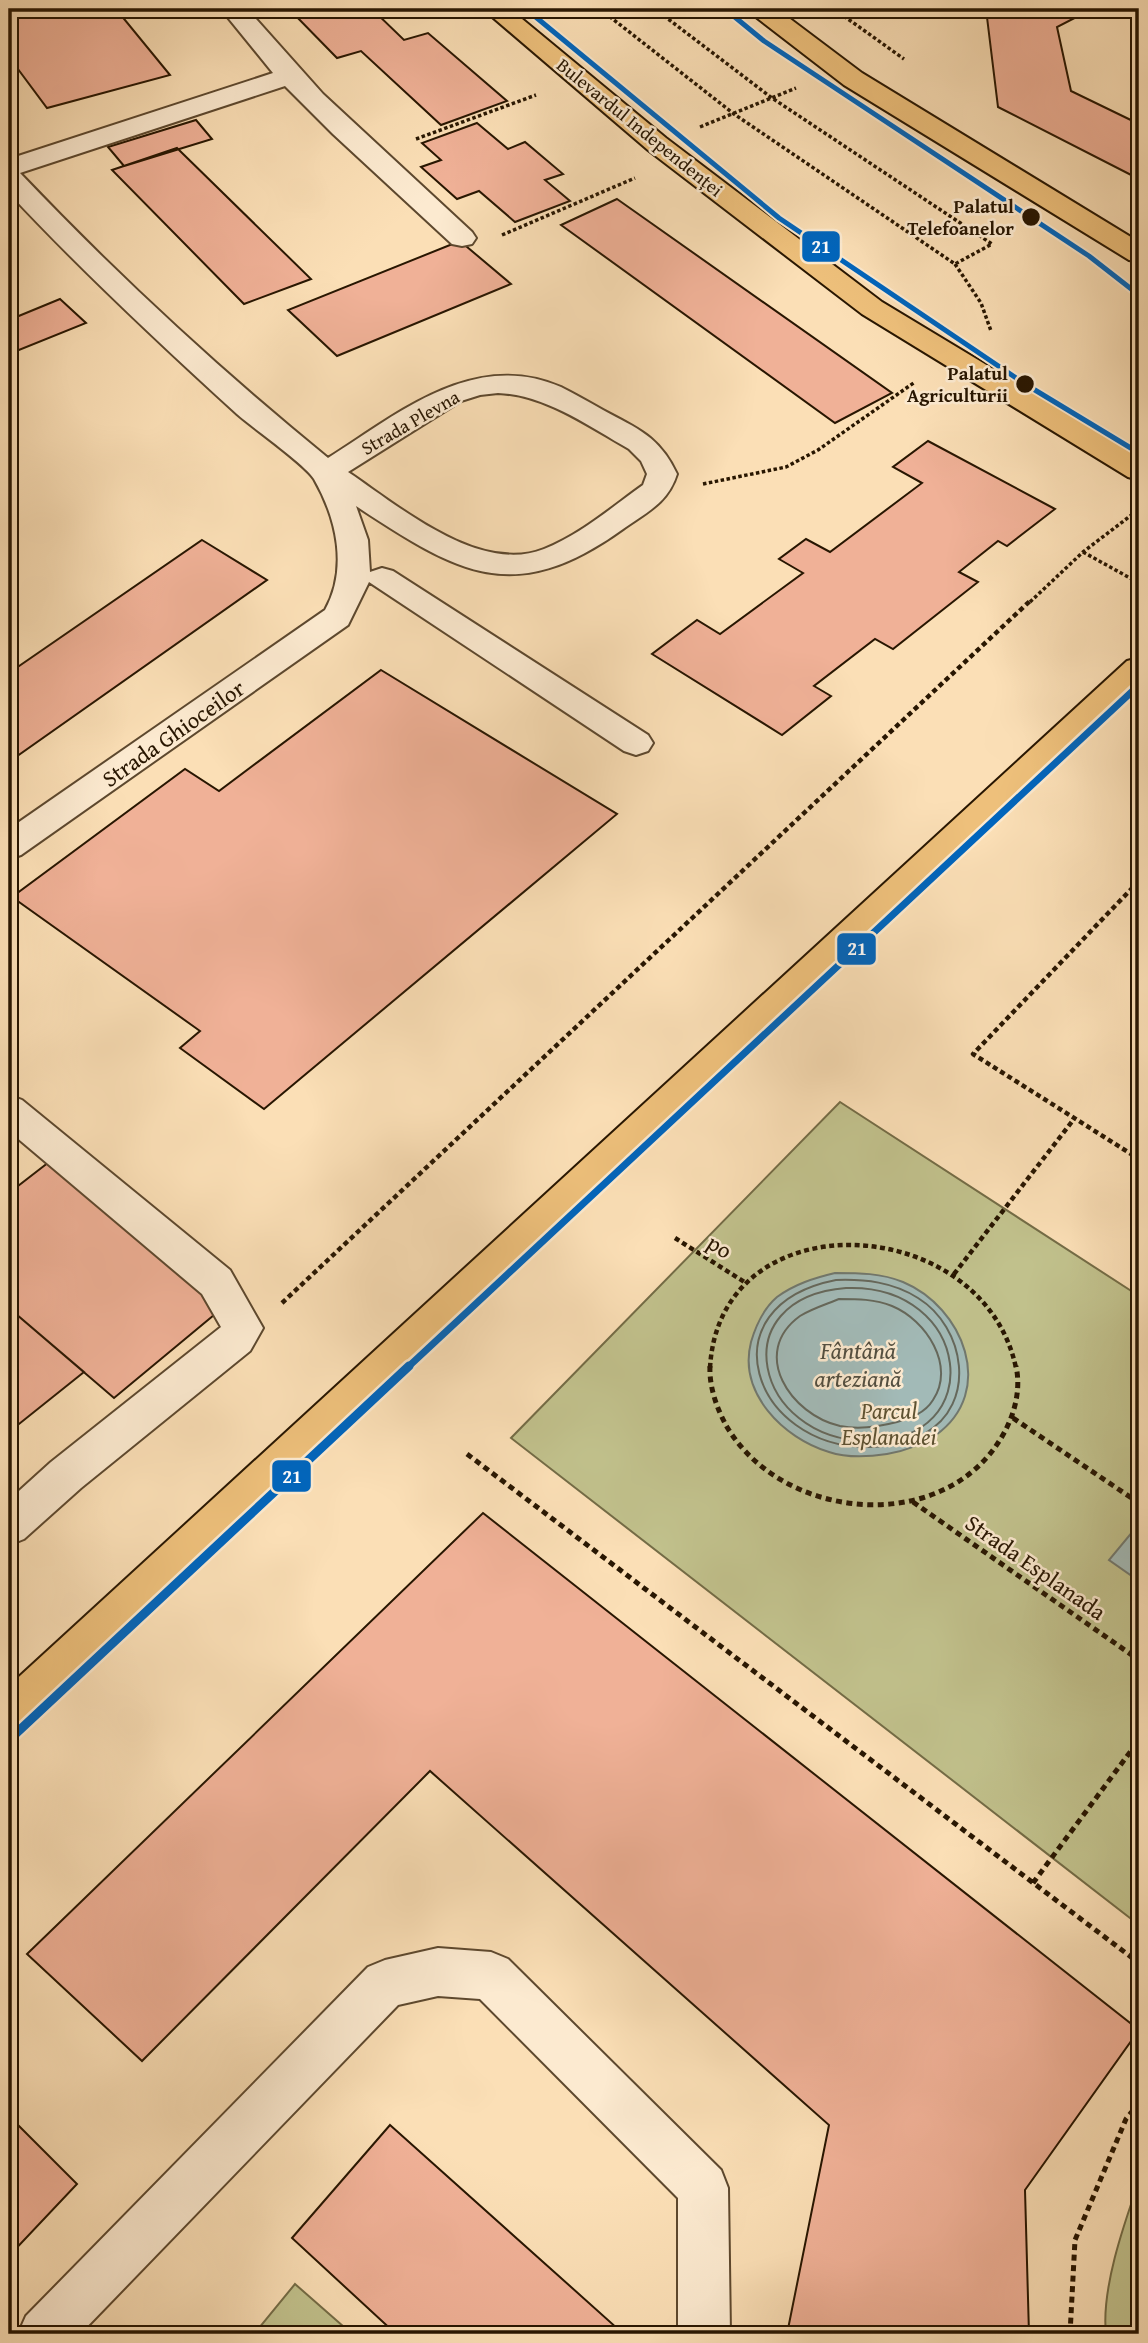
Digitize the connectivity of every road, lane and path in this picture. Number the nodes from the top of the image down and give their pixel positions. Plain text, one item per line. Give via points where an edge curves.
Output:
1 (234, 9) edge
2 (495, 9) edge
3 (600, 9) edge
4 (655, 9) edge
5 (761, 9) edge
6 (841, 70) junction
7 (290, 76) junction
8 (580, 79) junction
9 (772, 98) junction
10 (734, 114) junction
11 (667, 152) junction
12 (374, 155) junction
13 (9, 169) edge
14 (9, 177) edge
15 (462, 238) joint
16 (1139, 254) edge
17 (952, 356) junction
18 (1139, 470) edge
19 (326, 472) junction
20 (657, 490) junction
21 (1139, 509) edge
22 (428, 539) junction
23 (1083, 552) junction
24 (382, 578) junction
25 (1139, 583) edge
26 (337, 617) junction
27 (1139, 669) edge
28 (636, 743) dead end
29 (9, 846) edge
30 (1139, 881) edge
31 (9, 1110) edge
32 (1074, 1119) junction
33 (1139, 1159) edge
34 (675, 1238) dead end
35 (954, 1274) junction
36 (746, 1283) junction
37 (276, 1310) dead end
38 (1013, 1418) junction
39 (467, 1454) dead end
40 (913, 1502) junction
41 (1139, 1503) edge
42 (9, 1526) edge
43 (1139, 1660) edge
44 (9, 1715) edge
45 (1139, 1740) edge
46 (1033, 1883) junction
47 (1139, 1963) edge
48 (1139, 2102) edge
49 (44, 2334) edge
50 (704, 2334) edge
51 (1070, 2334) edge

1 - 7 street
2 - 8 main road, Bulevardul Independenței
3 - 10 path
4 - 9 path
5 - 6 main road
6 - 9 path
6 - 16 main road
7 - 12 street
7 - 13 street
8 - 11 main road, Bulevardul Independenței
8 - 12 path
9 - 10 path
9 - 10 path via 992,244 955,264
10 - 11 path
11 - 15 path via 493,239
11 - 17 main road, Bulevardul Independenței via 872,308
12 - 15 street
14 - 19 street, Strada Plevna via 249,409
17 - 18 main road, Bulevardul Independenței
17 - 20 path via 818,450 786,467 725,482
19 - 20 street, Strada Plevna via 451,395 498,383 549,393 640,442 662,474
19 - 22 street, Strada Plevna
19 - 26 street, Strada Ghioceilor via 355,550 353,584
20 - 22 street, Strada Plevna via 581,544 522,565 459,554
21 - 23 path
22 - 24 street, Strada Ghioceilor
23 - 25 path
23 - 37 path
24 - 26 street, Strada Ghioceilor
24 - 28 street
26 - 29 street, Strada Ghioceilor
27 - 44 main road
30 - 32 path via 973,1054
31 - 42 street via 216,1282 243,1328 236,1339
32 - 33 path
32 - 35 path
34 - 36 path, po
35 - 36 path, Strada Esplanada via 913,1254 868,1245 823,1247 780,1260
35 - 38 path, Strada Esplanada via 987,1303 1010,1339 1019,1379
36 - 40 path, Strada Esplanada via 719,1317 708,1356 712,1398 732,1438 767,1472 811,1496 862,1506
38 - 40 path, Strada Esplanada via 994,1454 959,1484
38 - 41 path
39 - 46 path
40 - 43 path, Strada Esplanada
45 - 46 path
46 - 47 path
48 - 51 path via 1126,2119 1075,2240
49 - 50 street via 385,1984 438,1972 491,1976 703,2188

